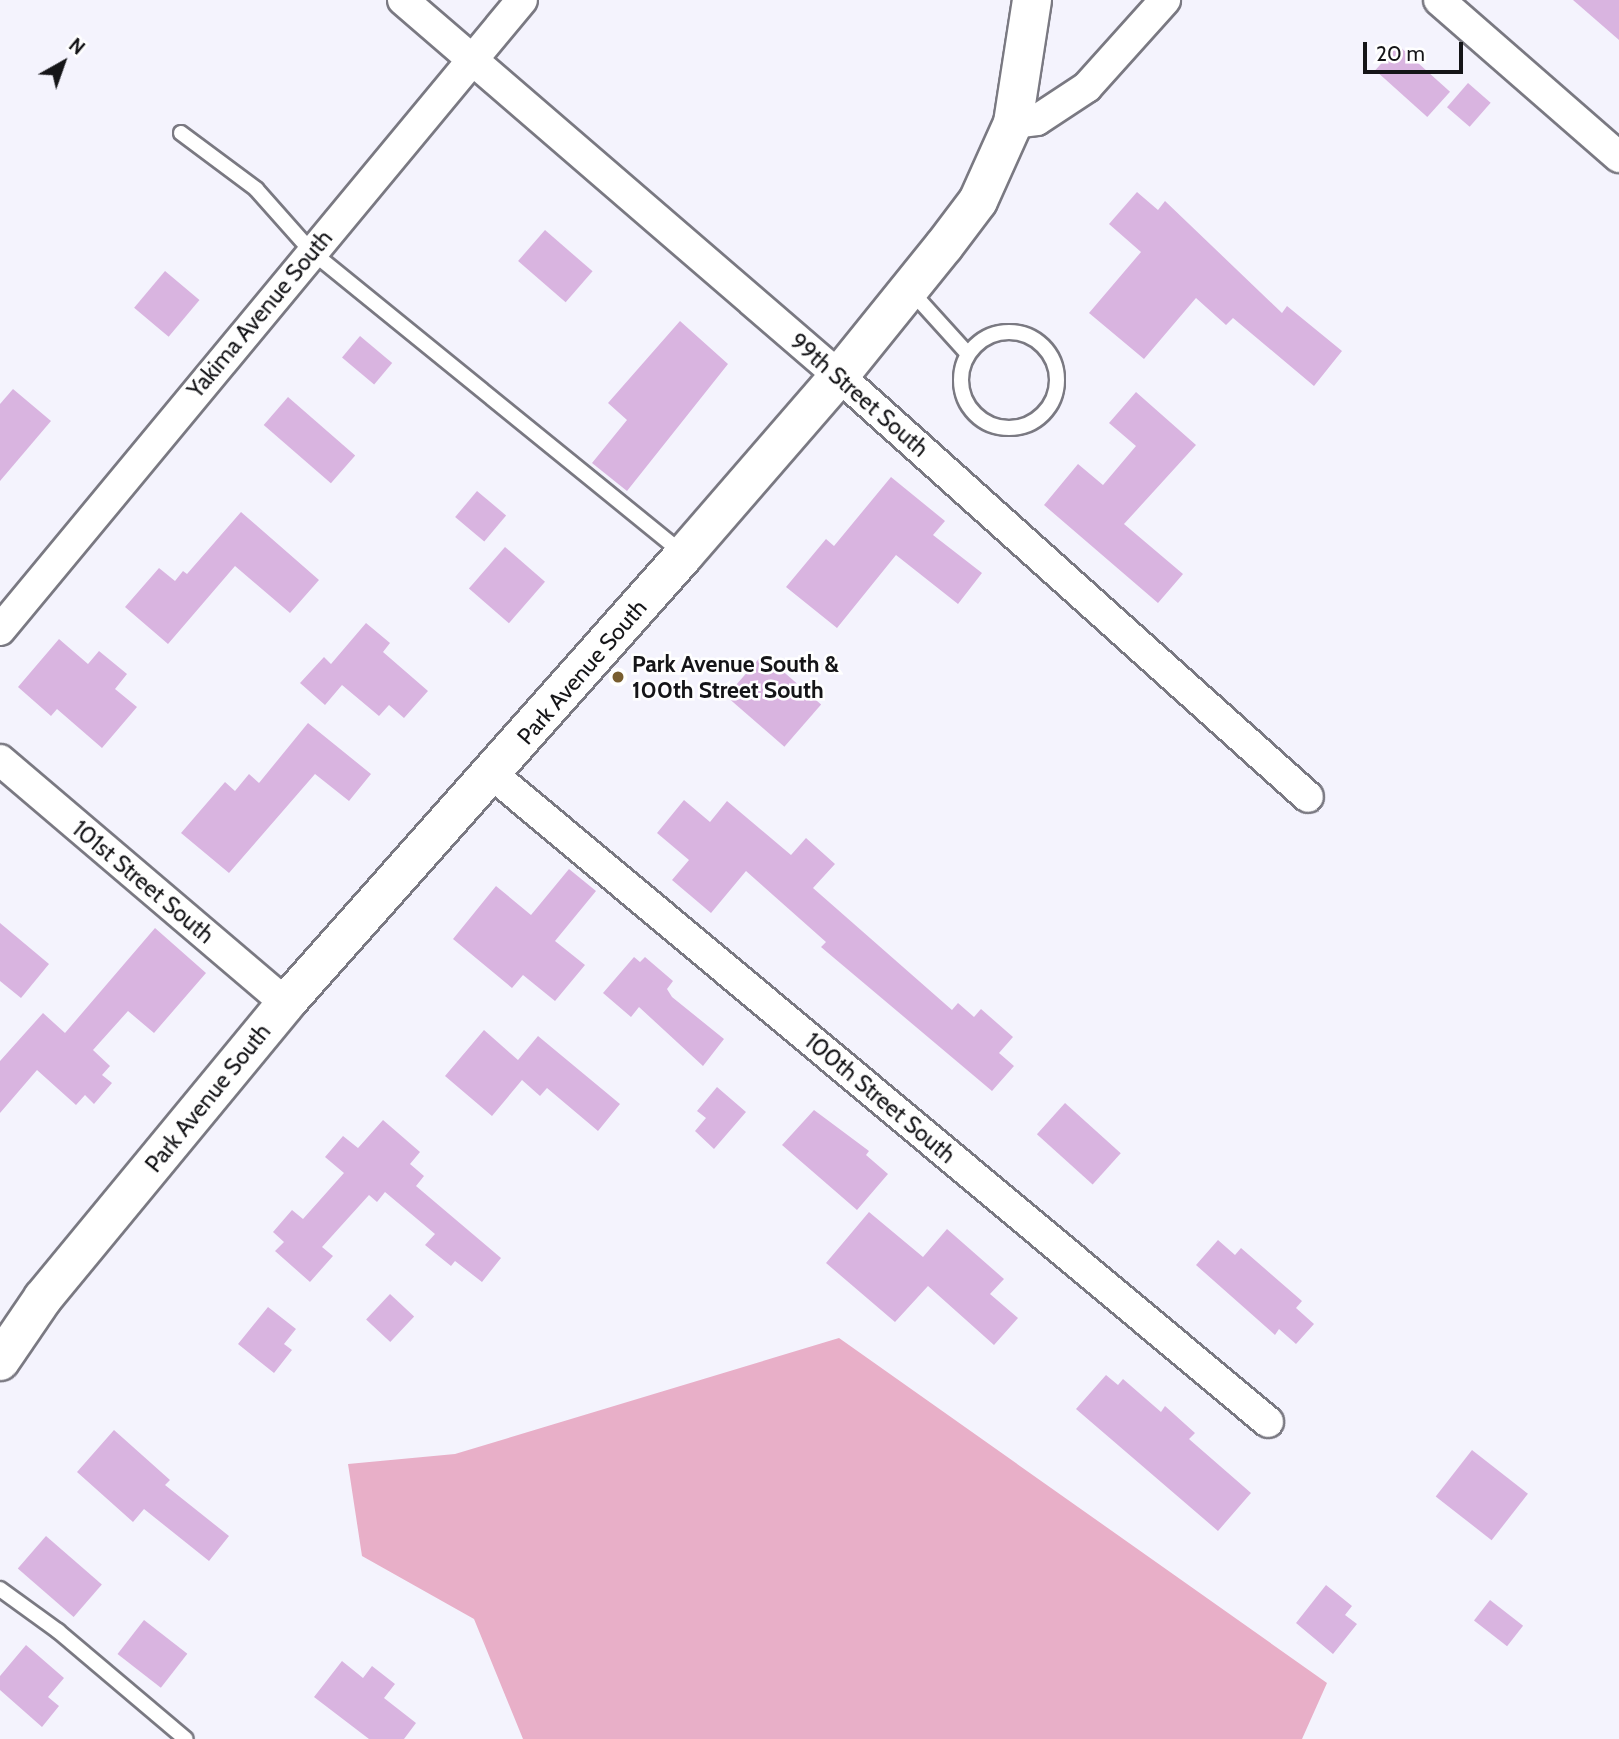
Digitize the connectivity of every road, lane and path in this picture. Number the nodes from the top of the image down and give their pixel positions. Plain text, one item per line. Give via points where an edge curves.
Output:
1 (403, 0) edge
2 (522, 0) edge
3 (1032, 0) edge
4 (1165, 0) edge
5 (1439, 0) edge
6 (471, 60) junction
7 (1013, 123) junction
8 (181, 133) dead end
9 (1619, 157) edge
10 (312, 252) junction
11 (909, 289) junction
12 (968, 354) junction
13 (839, 376) junction
14 (684, 555) junction
15 (0, 629) edge
16 (0, 760) edge
17 (492, 774) junction
18 (1308, 797) dead end
19 (286, 1003) junction
20 (0, 1361) edge
21 (1268, 1422) dead end
22 (0, 1589) edge
23 (186, 1739) edge

1 - 6 street, 99th Street South
2 - 6 street, Yakima Avenue South
3 - 7 main road
4 - 7 street via 1087,87 1037,120
5 - 9 street
6 - 10 street, Yakima Avenue South
6 - 13 street, 99th Street South
7 - 11 main road, Park Avenue South via 978,201
8 - 10 lane via 256,189
10 - 14 lane
10 - 15 street, Yakima Avenue South
11 - 12 lane
11 - 13 main road, Park Avenue South
12 - 12 lane via 960,382 966,402 979,419 1006,429 1023,426 1049,407 1056,375 1042,345 1027,336 994,334
13 - 14 main road, Park Avenue South
13 - 18 street, 99th Street South
14 - 17 main road, Park Avenue South
16 - 19 street, 101st Street South
17 - 19 main road, Park Avenue South
17 - 21 street, 100th Street South
19 - 20 main road, Park Avenue South via 43,1298
22 - 23 lane via 58,1631

